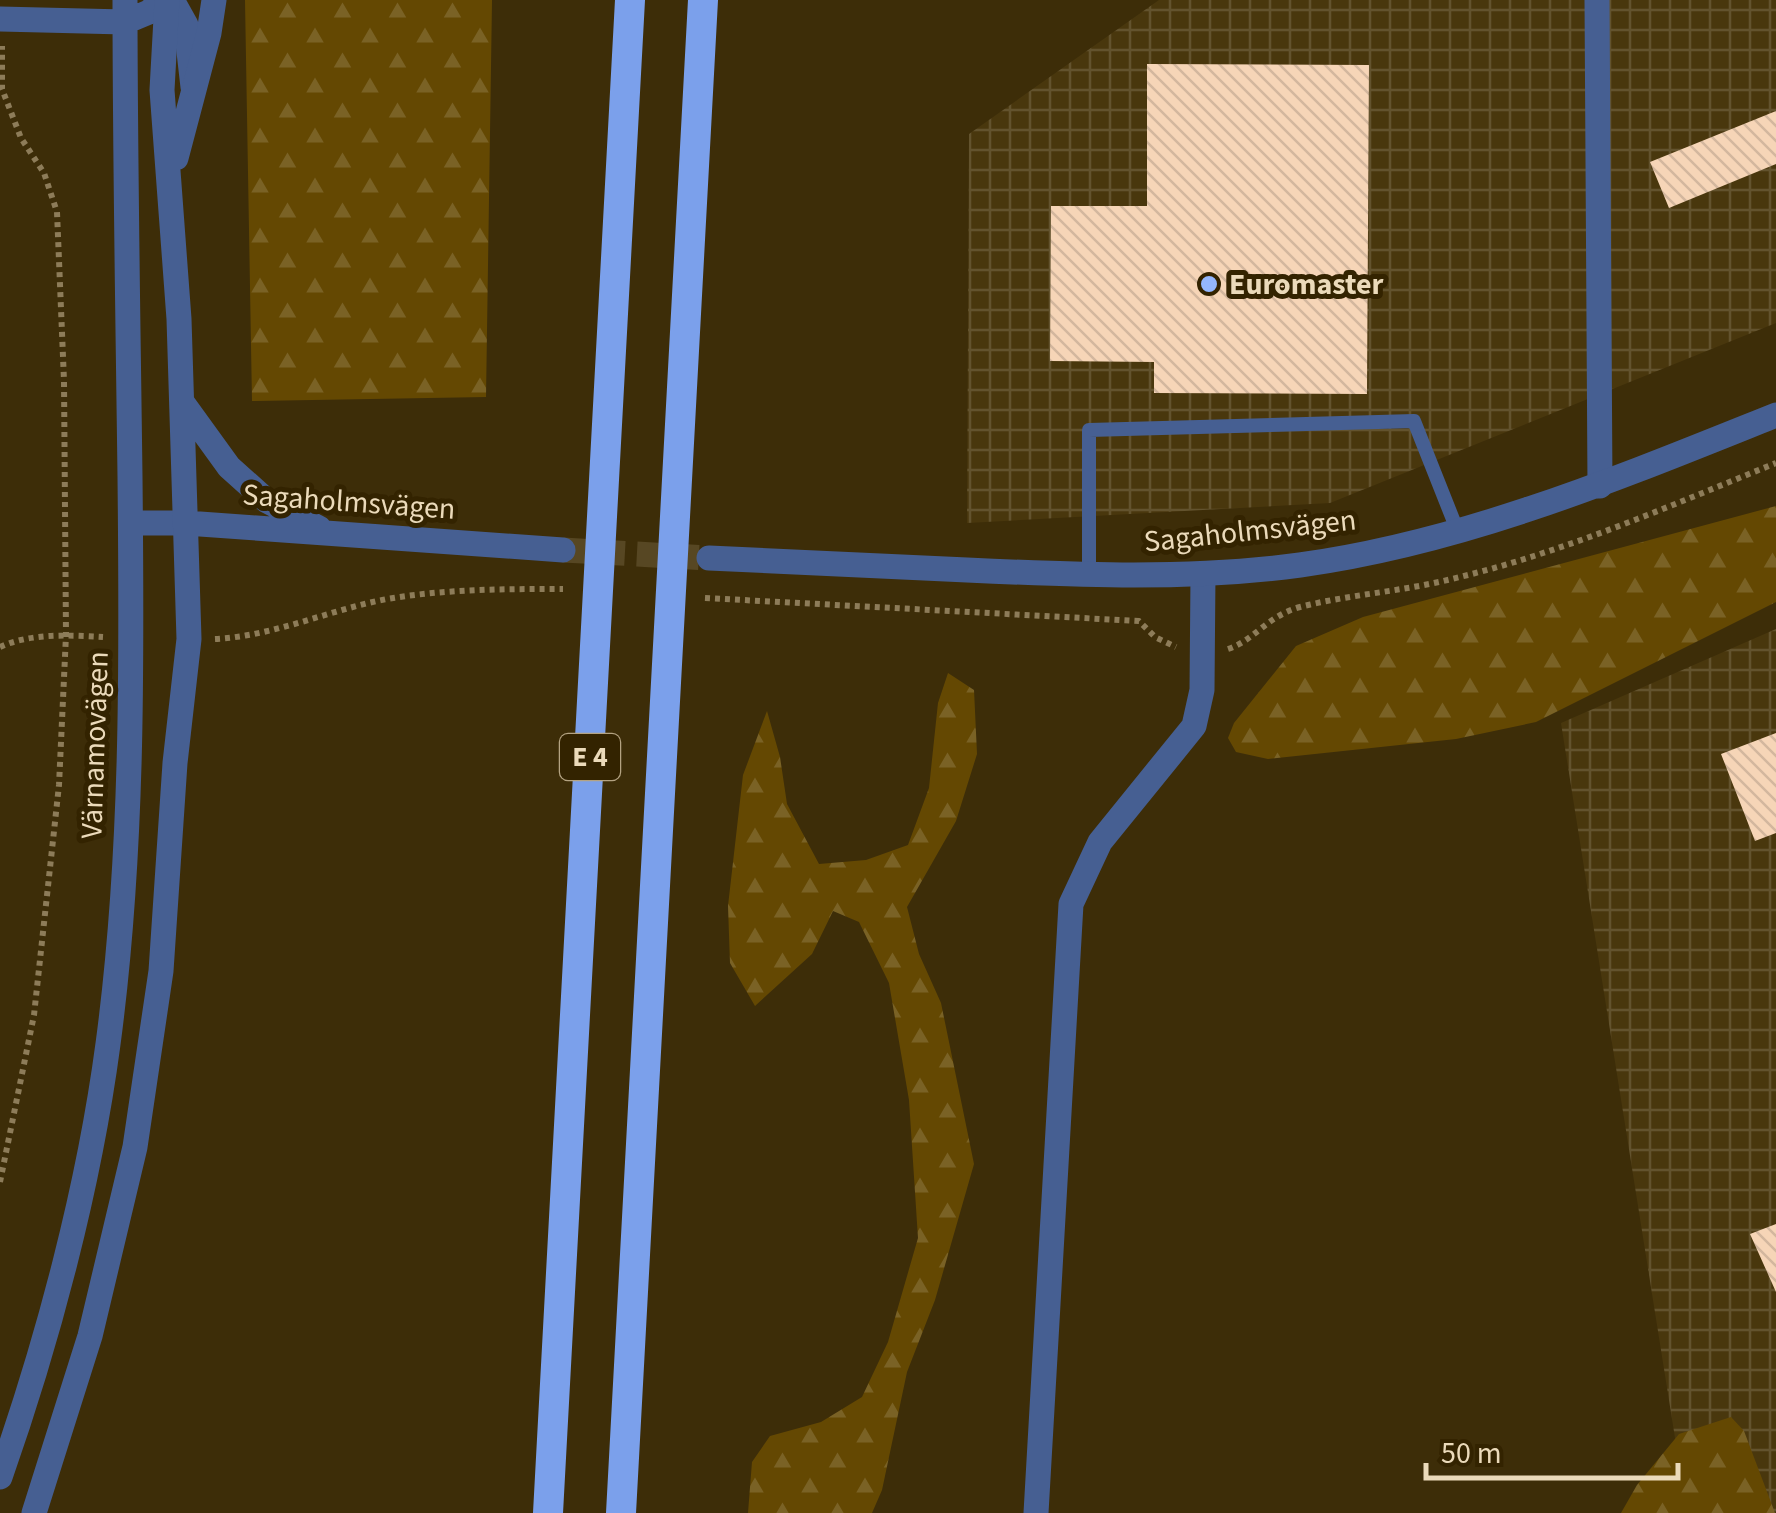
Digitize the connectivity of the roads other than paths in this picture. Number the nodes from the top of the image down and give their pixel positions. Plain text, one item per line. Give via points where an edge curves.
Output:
1 (167, 0) edge
2 (214, 0) edge
3 (630, 0) edge
4 (703, 0) edge
5 (1597, 0) edge
6 (125, 11) edge
7 (0, 19) edge
8 (193, 88) junction
9 (171, 177) junction
10 (182, 402) junction
11 (1776, 415) edge
12 (1600, 486) junction
13 (131, 523) junction
14 (186, 524) junction
15 (1458, 532) junction
16 (328, 533) junction
17 (563, 550) tunnel mouth
18 (709, 558) tunnel mouth
19 (1203, 574) junction
20 (1088, 576) junction
21 (0, 1477) edge
22 (34, 1513) edge
23 (548, 1513) edge
24 (621, 1513) edge
25 (1036, 1513) edge

1 - 6 street via 149,12
1 - 8 street via 186,26
1 - 9 street via 162,90
2 - 8 street
3 - 23 highway, E 4
4 - 24 highway, E 4
5 - 12 street
6 - 7 street
6 - 13 street, Värnamovägen
8 - 9 street
9 - 10 street
10 - 14 street
10 - 16 street via 228,467 267,502
11 - 12 street, Sagaholmsvägen
12 - 15 street, Sagaholmsvägen
13 - 14 street, Sagaholmsvägen
13 - 21 street, Värnamovägen via 125,859 108,1047 50,1317
14 - 16 street, Sagaholmsvägen
14 - 22 street via 188,639 161,971 134,1148 90,1336
15 - 19 street, Sagaholmsvägen via 1300,564
15 - 20 lane via 1414,421 1088,430
16 - 17 street, Sagaholmsvägen
18 - 20 street, Sagaholmsvägen
19 - 20 street, Sagaholmsvägen
19 - 25 street via 1202,690 1194,726 1100,842 1072,904

